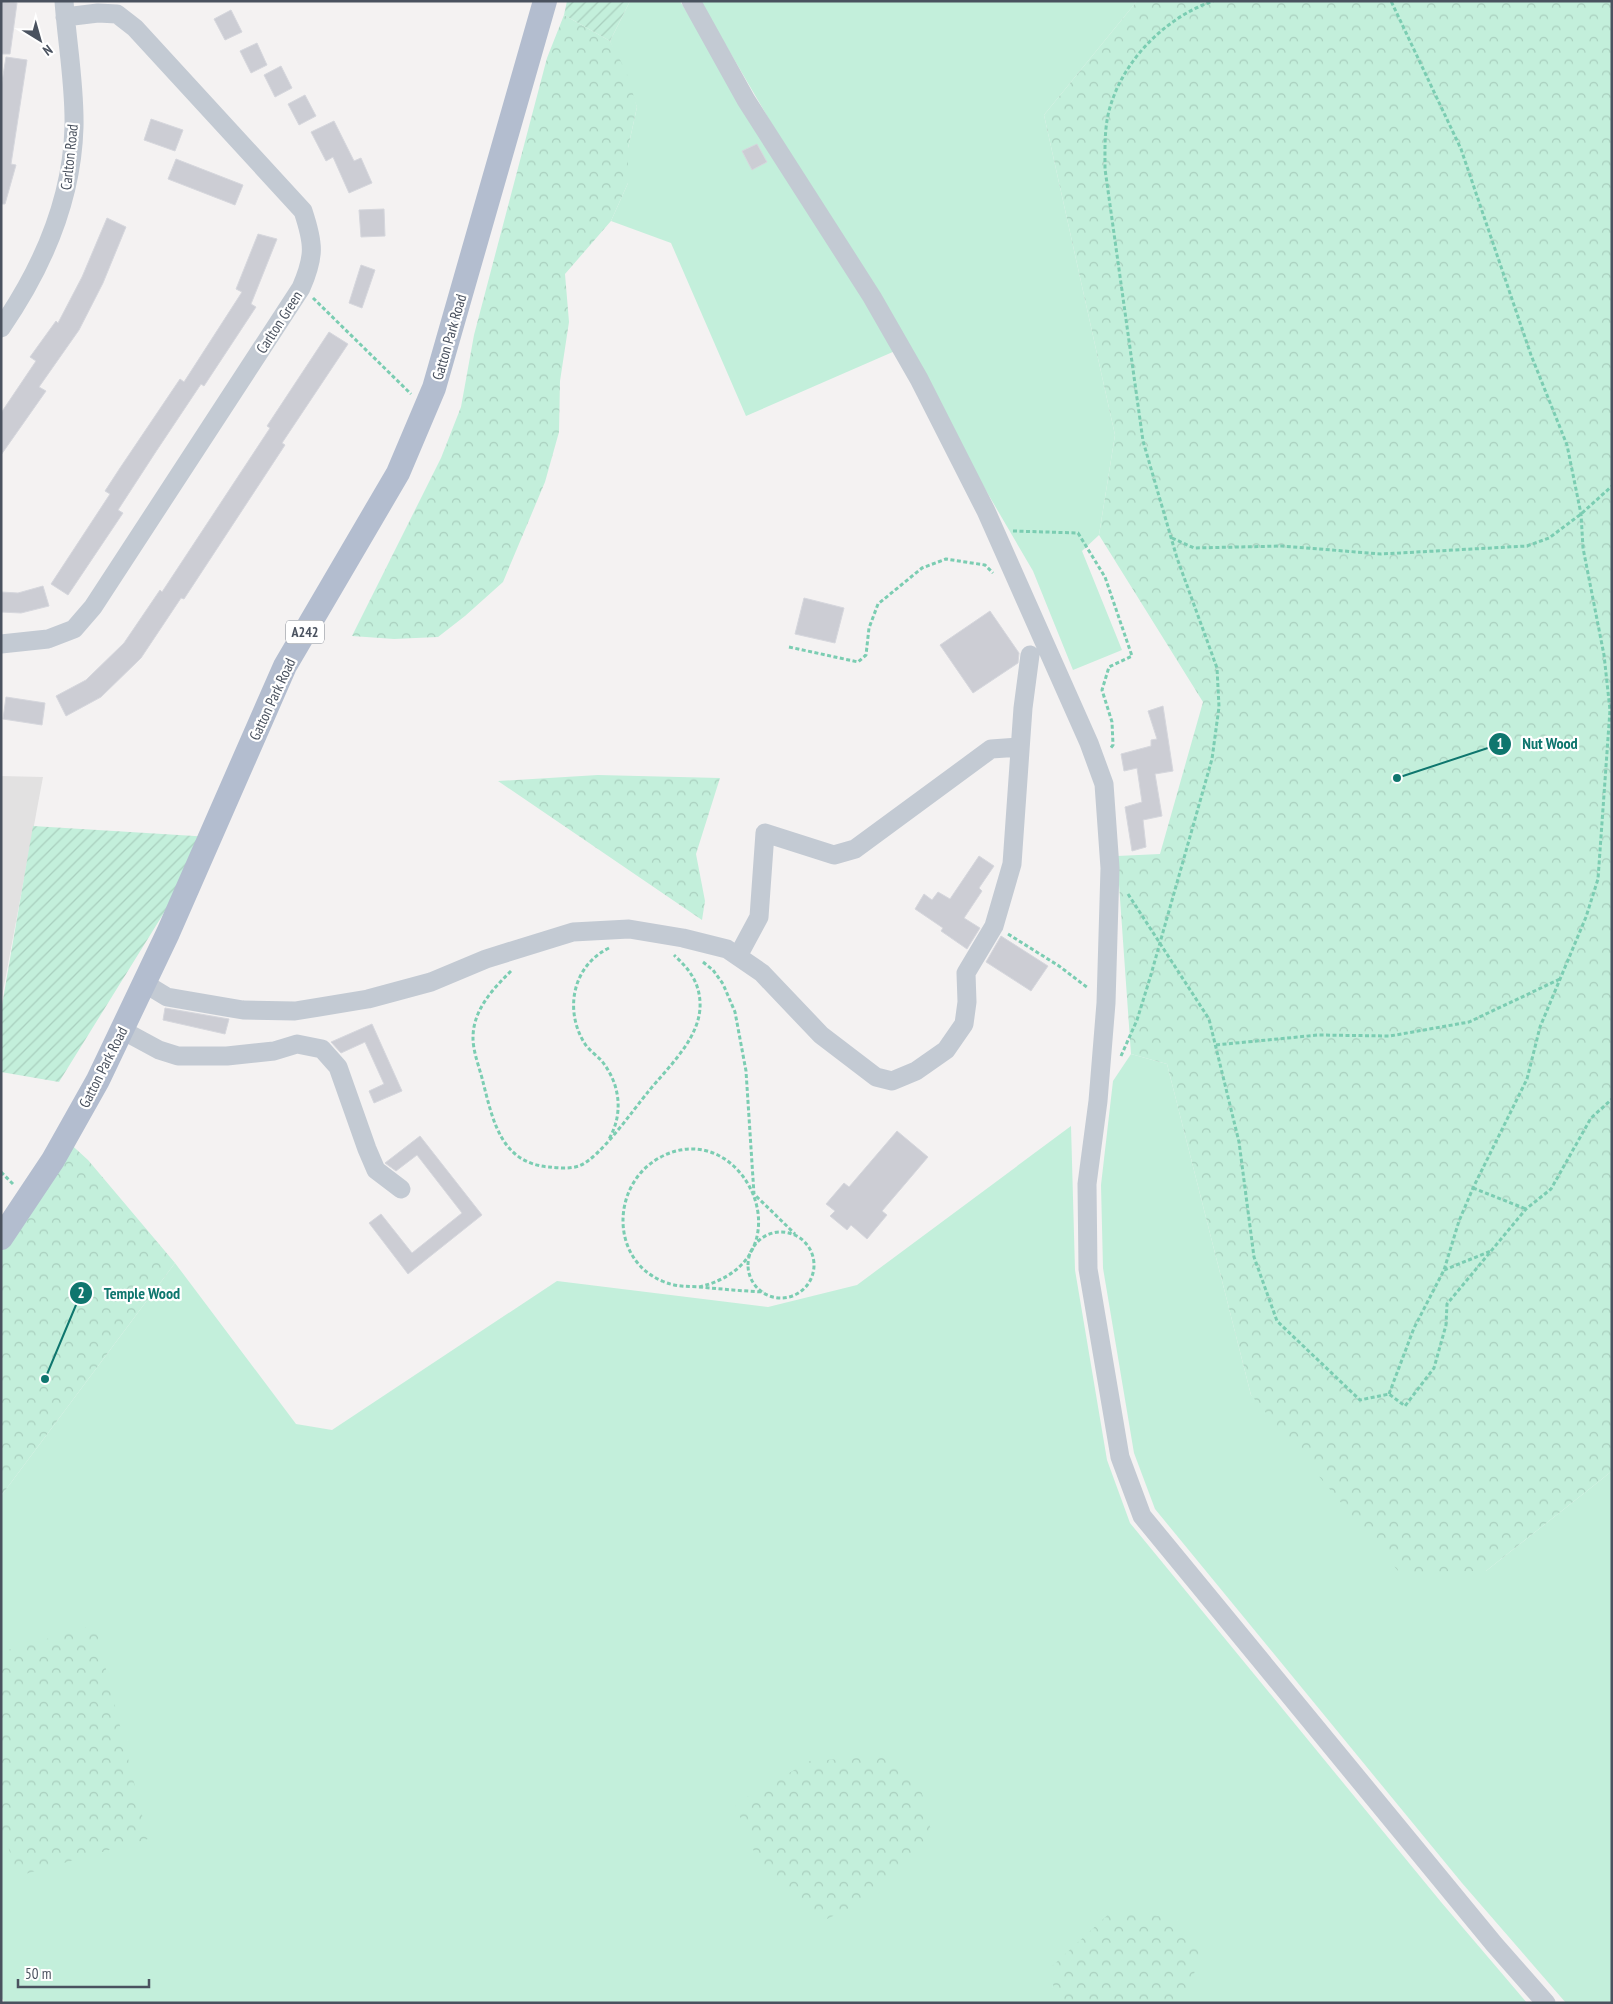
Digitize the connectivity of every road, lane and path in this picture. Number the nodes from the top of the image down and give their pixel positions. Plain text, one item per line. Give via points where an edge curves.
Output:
1 (544, 1) edge
2 (691, 1) edge
3 (1213, 1) edge
4 (1391, 1) edge
5 (65, 9) edge
6 (301, 288) junction
7 (1, 328) edge
8 (426, 408) junction
9 (1612, 486) edge
10 (1581, 514) junction
11 (1167, 526) junction
12 (995, 530) junction
13 (999, 578) dead end
14 (1, 644) edge
15 (790, 647) dead end
16 (1030, 655) dead end
17 (1020, 747) junction
18 (1097, 764) junction
19 (1110, 868) junction
20 (994, 926) junction
21 (1160, 943) junction
22 (617, 944) dead end
23 (670, 951) dead end
24 (738, 956) junction
25 (698, 958) dead end
26 (516, 966) dead end
27 (1560, 979) junction
28 (144, 983) junction
29 (1106, 1003) junction
30 (122, 1030) junction
31 (1216, 1045) junction
32 (1119, 1059) dead end
33 (1612, 1099) edge
34 (609, 1139) junction
35 (1473, 1188) junction
36 (401, 1189) dead end
37 (754, 1194) junction
38 (1526, 1209) junction
39 (795, 1234) junction
40 (1, 1238) edge
41 (752, 1250) junction
42 (1491, 1250) junction
43 (1444, 1270) junction
44 (699, 1287) junction
45 (764, 1292) junction
46 (1389, 1394) junction
47 (1546, 2003) edge

1 - 8 main road, Gatton Park Road / A242
2 - 12 street via 746,100 872,297 919,379
3 - 11 path via 1196,7 1163,28 1127,68 1111,104 1105,137 1105,169 1143,440
4 - 10 path via 1461,150 1531,355 1567,445
5 - 6 street, Carlton Green via 117,14 135,28 303,211 312,240 310,268
5 - 7 street, Carlton Road via 74,125 68,186 46,249
6 - 8 path
6 - 14 street, Carlton Green via 93,607 74,629 48,639
8 - 28 main road, Gatton Park Road / A242 via 398,473 285,666
9 - 10 path
10 - 11 path via 1549,538 1527,546 1381,554 1282,546 1194,548 1172,539
10 - 27 path via 1583,548 1604,655 1610,710 1598,879
11 - 21 path via 1217,668 1219,707 1212,758
12 - 18 street
12 - 18 path via 1078,533 1105,577 1132,656 1109,667 1102,690 1112,722 1113,745
13 - 15 path via 985,566 946,559 922,568 878,604 869,628 866,655 858,662
16 - 17 street
17 - 20 street via 1012,864
17 - 24 street via 991,750 855,849 834,855 765,833 759,917
18 - 19 street via 1104,784
19 - 21 path
19 - 29 street
20 - 24 street via 966,973 964,1024 946,1050 916,1071 892,1081 876,1076 821,1035 762,973
20 - 29 path via 1059,966
21 - 31 path via 1209,1019
21 - 32 path via 1137,1020
22 - 34 path via 603,951 578,978 572,1013 585,1044 612,1077 618,1095 617,1126
23 - 34 path via 692,973 700,1002 697,1023 688,1043
24 - 28 street via 727,949 683,938 629,930 572,932 486,959 431,982 368,999 295,1011 243,1010 167,997
25 - 37 path via 723,984 736,1012 746,1071
26 - 34 path via 486,999 476,1016 473,1039 492,1119 503,1141 513,1154 538,1166 563,1168 584,1163
27 - 31 path via 1469,1022 1390,1036 1318,1035
27 - 35 path via 1540,1027 1527,1080
28 - 30 main road, Gatton Park Road / A242
29 - 47 street via 1087,1184 1088,1269 1120,1457 1142,1516
30 - 36 street via 158,1050 178,1056 227,1056 274,1051 297,1044 322,1049 338,1067 376,1170
30 - 40 main road, Gatton Park Road / A242 via 54,1160
31 - 46 path via 1239,1142 1254,1257 1277,1320 1360,1400
33 - 38 path via 1591,1118 1551,1189
35 - 38 path
35 - 43 path
37 - 39 path
37 - 41 path via 759,1213 758,1232
37 - 44 path via 732,1164 696,1150 659,1158 632,1184 624,1202 622,1220 625,1239 633,1256 646,1271 662,1281 680,1287
38 - 42 path
39 - 41 path via 775,1232 758,1242
39 - 45 path via 811,1249 814,1270 810,1280 795,1295 774,1297
41 - 44 path via 730,1275
41 - 45 path via 751,1278
42 - 43 path
42 - 46 path via 1446,1304 1446,1325 1434,1368 1405,1406
43 - 46 path via 1414,1328
44 - 45 path

